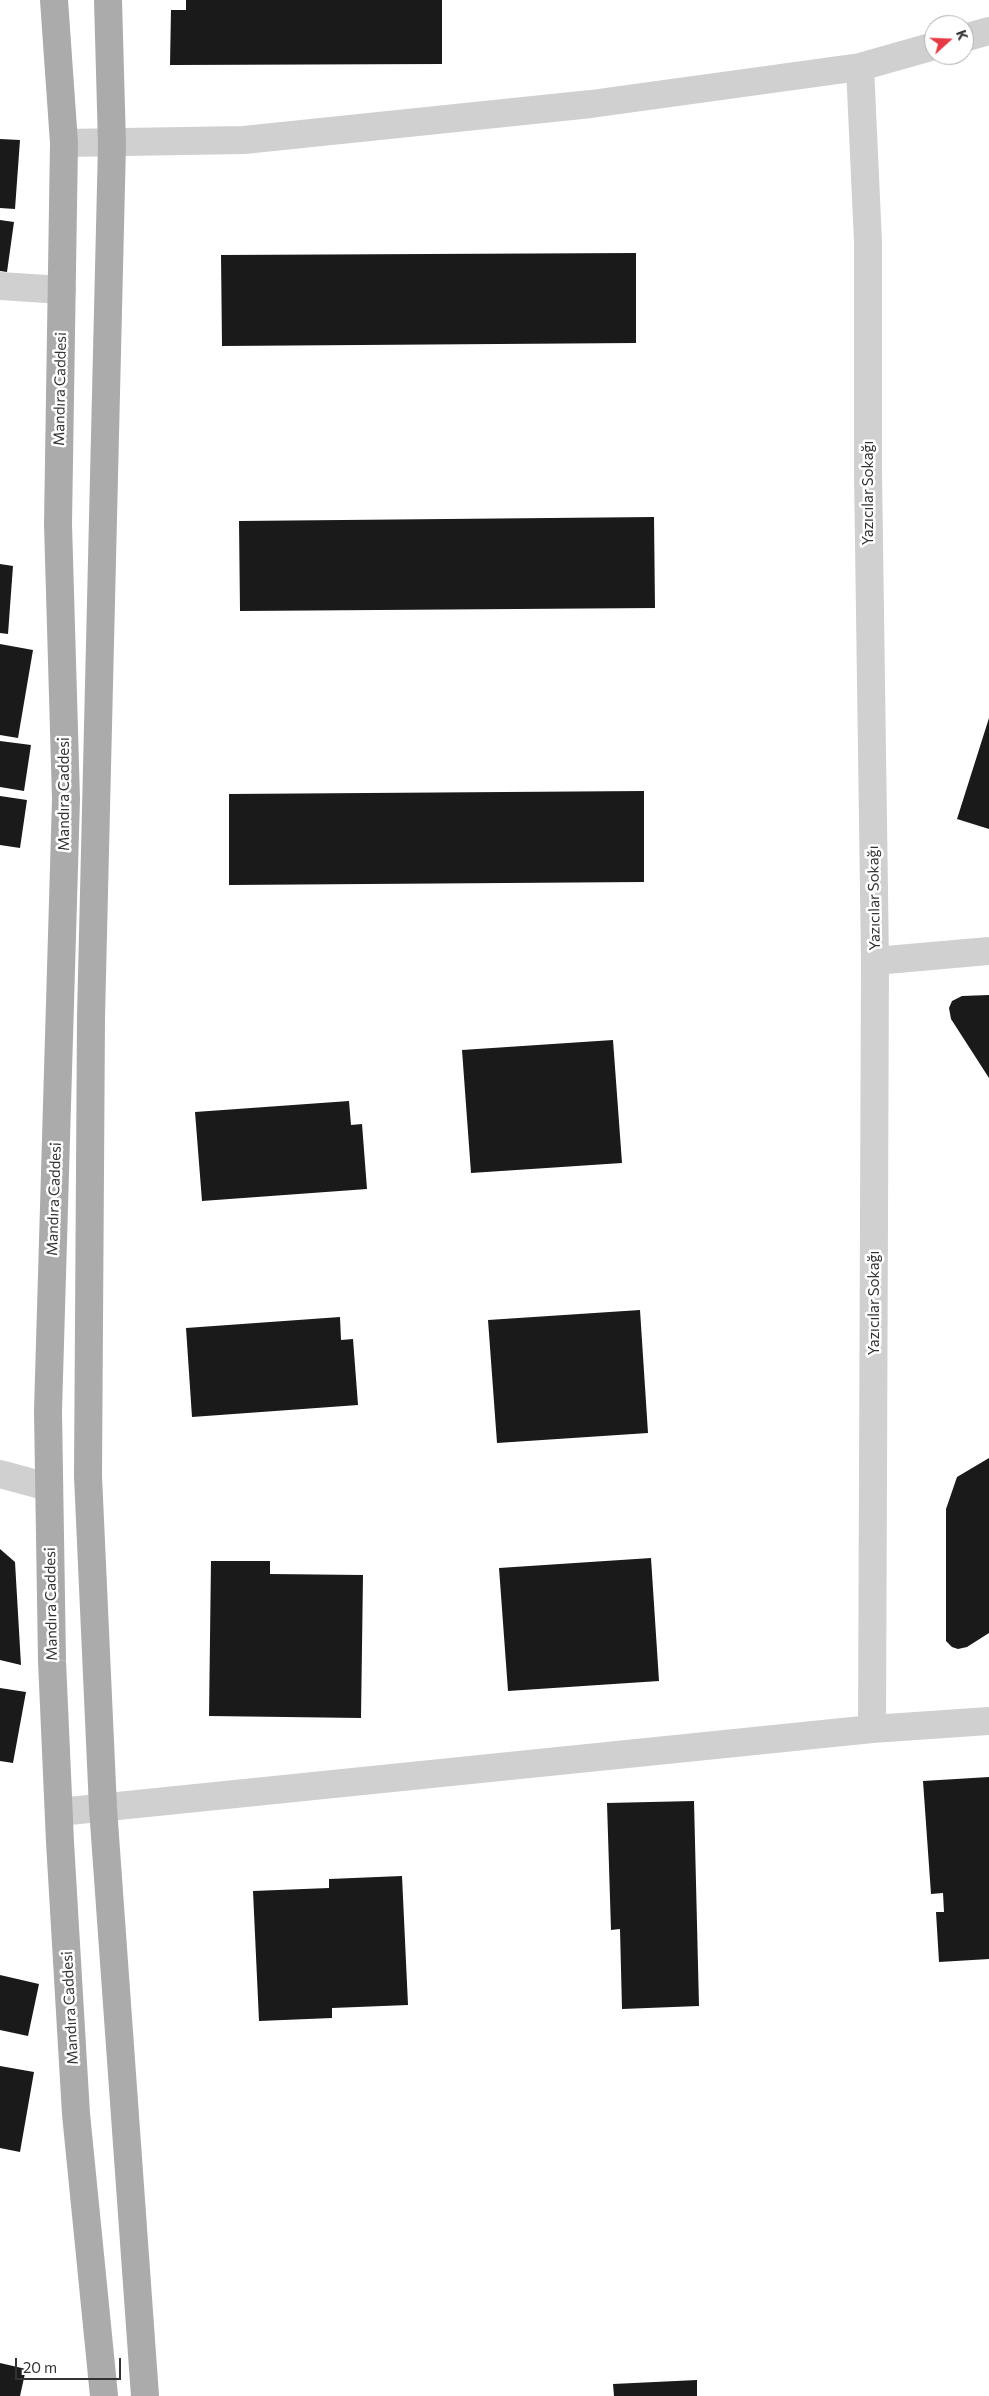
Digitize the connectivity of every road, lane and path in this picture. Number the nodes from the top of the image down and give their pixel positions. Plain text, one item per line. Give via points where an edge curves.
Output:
1 (54, 0) edge
2 (108, 0) edge
3 (989, 31) edge
4 (974, 35) edge
5 (924, 49) edge
6 (860, 67) junction
7 (64, 143) junction
8 (112, 144) junction
9 (0, 286) edge
10 (62, 290) junction
11 (989, 951) edge
12 (875, 960) junction
13 (0, 1474) edge
14 (48, 1487) junction
15 (989, 1721) edge
16 (872, 1729) junction
17 (103, 1808) junction
18 (59, 1812) junction
19 (104, 2396) edge
20 (145, 2396) edge

1 - 7 main road, Mandıra Caddesi
2 - 8 main road, Mandıra Caddesi
3 - 4 street
5 - 6 street
6 - 8 street via 591,104 254,140
6 - 12 street, Yazıcılar Sokağı via 868,242
7 - 8 street
7 - 10 main road, Mandıra Caddesi
8 - 17 main road, Mandıra Caddesi via 90,1077 88,1476
9 - 10 street
10 - 14 main road, Mandıra Caddesi via 58,524 66,800
11 - 12 street
12 - 16 street, Yazıcılar Sokağı
13 - 14 street
14 - 18 main road, Mandıra Caddesi
15 - 16 street
16 - 17 street
17 - 18 street
17 - 20 main road, Mandıra Caddesi
18 - 19 main road, Mandıra Caddesi via 76,2114

